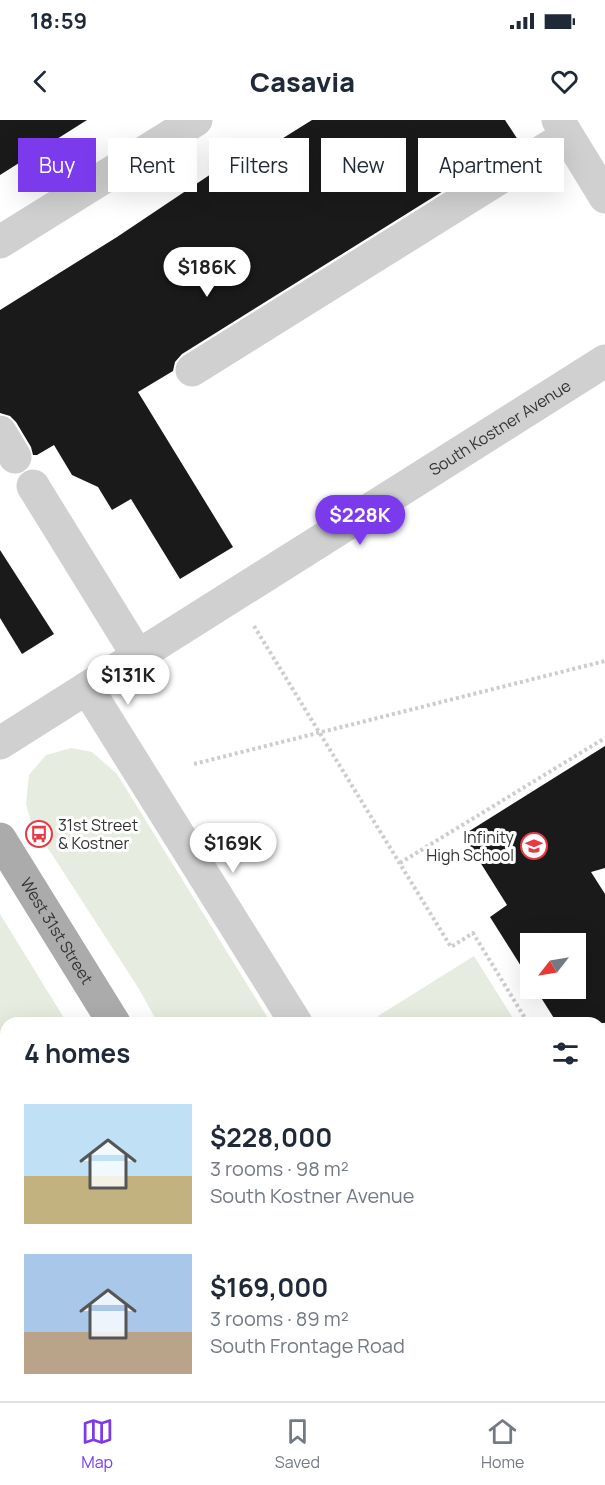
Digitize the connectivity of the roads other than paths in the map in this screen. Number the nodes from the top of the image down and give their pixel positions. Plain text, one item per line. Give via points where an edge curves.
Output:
1 (196, 120) edge
2 (562, 128) edge
3 (605, 197) edge
4 (0, 243) edge
5 (605, 361) edge
6 (192, 370) dead end
7 (33, 486) dead end
8 (138, 656) junction
9 (87, 688) junction
10 (0, 743) edge
11 (0, 839) edge
12 (110, 1017) edge
13 (292, 1017) edge

1 - 4 street
2 - 3 street
2 - 6 street
5 - 8 street, South Kostner Avenue
7 - 8 street
8 - 9 street, South Kostner Avenue
9 - 10 street, South Kostner Avenue
9 - 13 street
11 - 12 main road, West 31st Street

